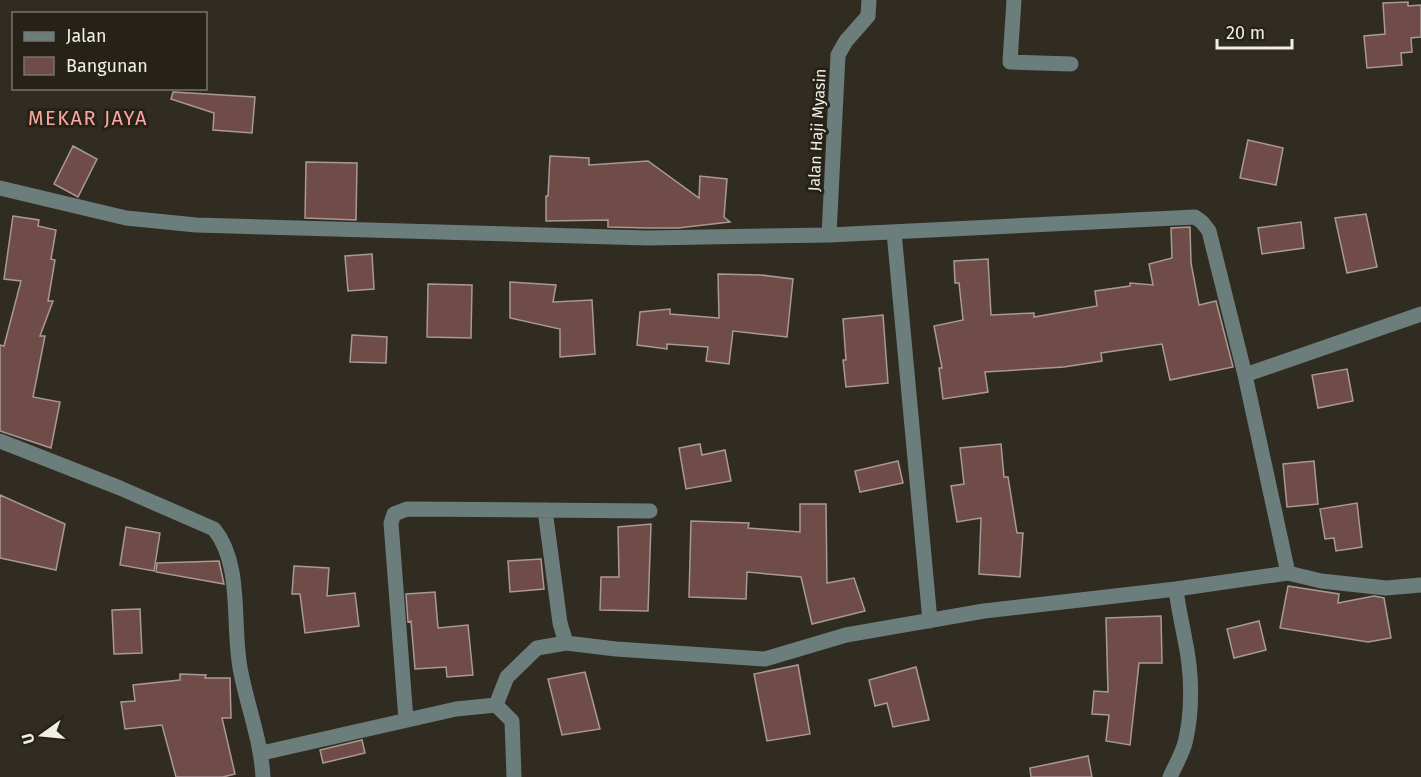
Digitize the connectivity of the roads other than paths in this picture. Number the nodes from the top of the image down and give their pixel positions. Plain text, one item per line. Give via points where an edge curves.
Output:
1 (869, 0) edge
2 (1014, 0) edge
3 (1071, 64) dead end
4 (0, 188) edge
5 (894, 232) junction
6 (829, 235) junction
7 (1421, 314) edge
8 (1245, 375) junction
9 (0, 441) edge
10 (545, 510) junction
11 (650, 511) dead end
12 (1288, 573) junction
13 (1421, 585) edge
14 (1176, 589) junction
15 (930, 621) junction
16 (566, 643) junction
17 (496, 705) junction
18 (406, 720) junction
19 (262, 753) junction
20 (263, 777) edge
21 (514, 777) edge
22 (1170, 777) edge

1 - 6 street, Jalan Haji Myasin via 868,16 838,55
2 - 3 street via 1010,62
4 - 6 street via 126,218 196,225 647,238
5 - 6 street
5 - 8 street via 1195,217 1209,231
5 - 15 street
7 - 8 street
8 - 12 street
9 - 19 street via 214,529 227,551 240,671
10 - 11 street
10 - 16 street
10 - 18 street via 407,509 394,514
12 - 13 street via 1321,582 1386,588
12 - 14 street
14 - 15 street
14 - 22 street via 1187,651 1190,711 1185,743
15 - 16 street via 846,635 765,658
16 - 17 street via 527,661
17 - 18 street
17 - 21 street via 512,721
18 - 19 street
19 - 20 street

